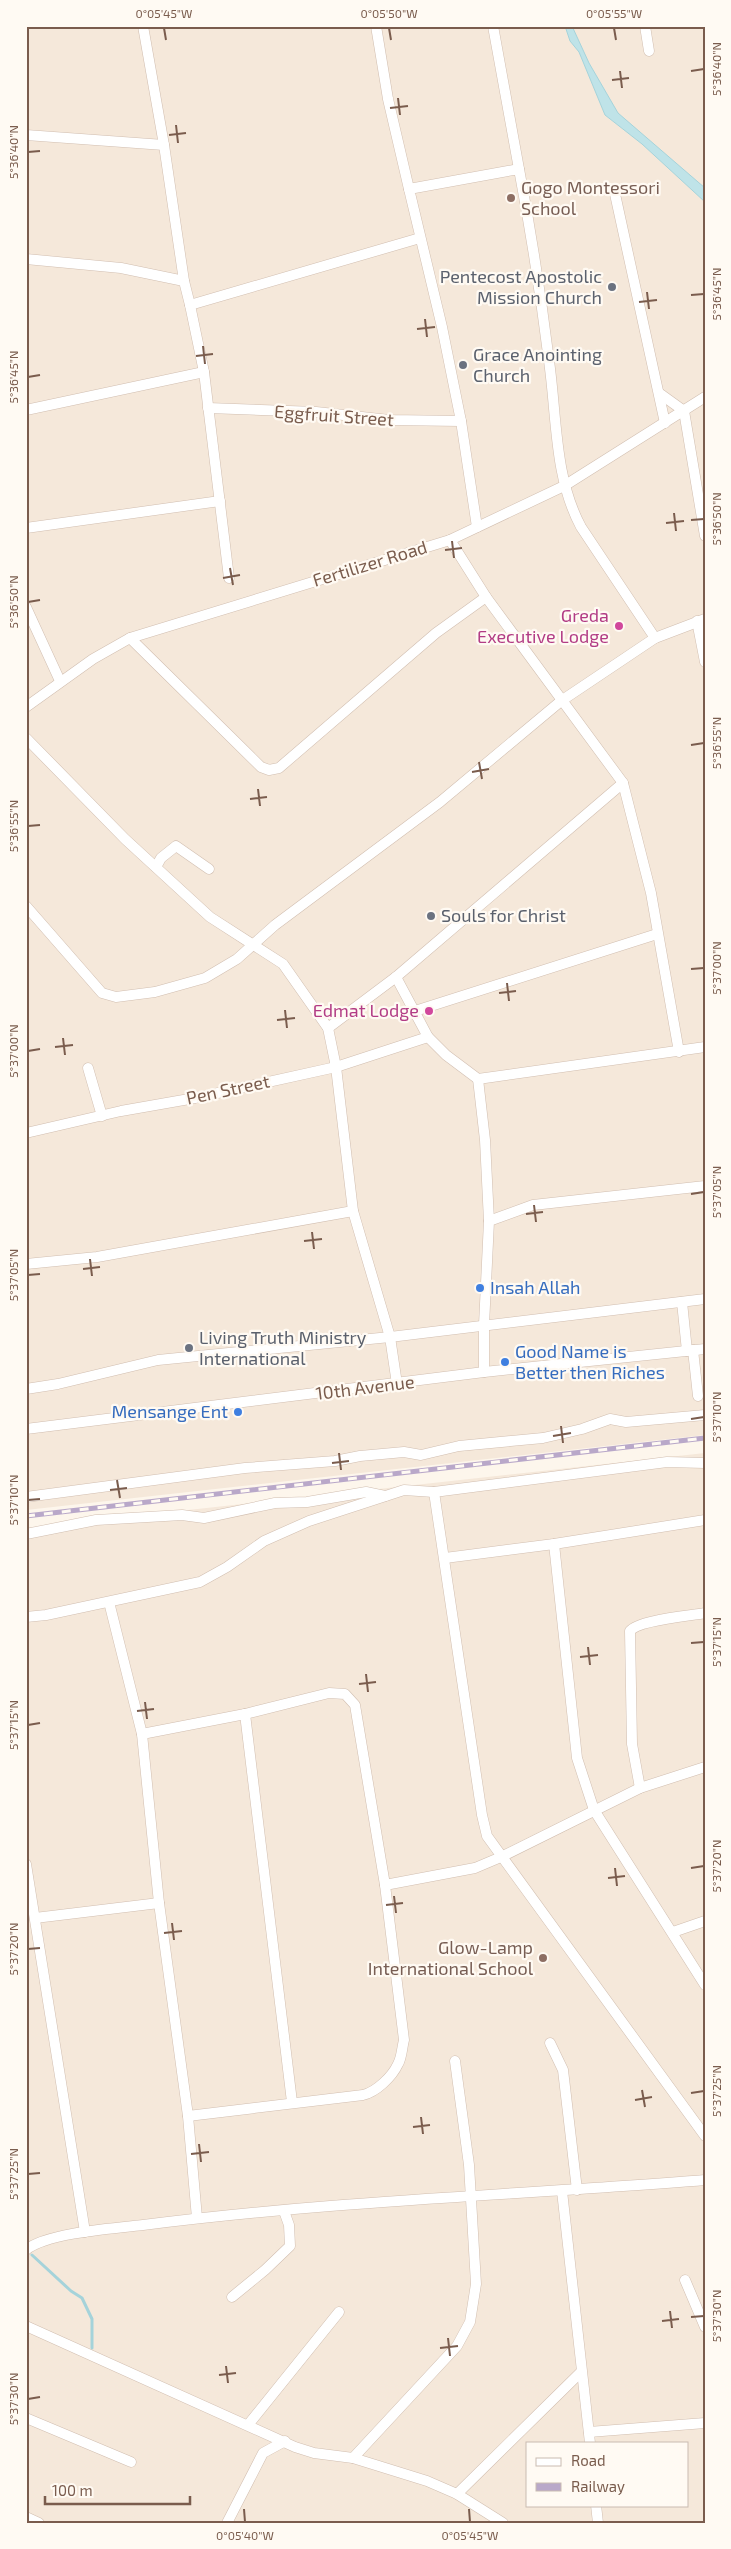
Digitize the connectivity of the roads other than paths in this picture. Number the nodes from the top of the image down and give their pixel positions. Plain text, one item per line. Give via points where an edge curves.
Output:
1 (143, 26) edge
2 (376, 26) edge
3 (493, 26) edge
4 (645, 26) edge
5 (649, 51) dead end
6 (26, 135) edge
7 (164, 145) junction
8 (520, 169) junction
9 (409, 189) junction
10 (615, 194) dead end
11 (420, 238) junction
12 (26, 259) edge
13 (184, 281) junction
14 (190, 306) junction
15 (204, 372) junction
16 (659, 393) junction
17 (705, 397) edge
18 (208, 408) junction
19 (26, 410) edge
20 (684, 410) junction
21 (461, 421) junction
22 (665, 423) junction
23 (564, 486) junction
24 (220, 501) junction
25 (477, 527) junction
26 (26, 528) edge
27 (705, 536) edge
28 (450, 540) junction
29 (229, 578) dead end
30 (486, 597) junction
31 (26, 607) edge
32 (701, 620) edge
33 (130, 638) junction
34 (655, 638) junction
35 (705, 662) edge
36 (60, 681) junction
37 (561, 701) junction
38 (26, 708) edge
39 (26, 738) edge
40 (623, 783) junction
41 (156, 867) junction
42 (209, 869) dead end
43 (26, 906) edge
44 (657, 934) junction
45 (253, 945) junction
46 (396, 977) junction
47 (415, 1011) junction
48 (328, 1028) junction
49 (428, 1037) junction
50 (705, 1047) edge
51 (679, 1052) junction
52 (336, 1067) junction
53 (88, 1068) dead end
54 (478, 1079) junction
55 (102, 1116) junction
56 (26, 1133) edge
57 (705, 1186) edge
58 (354, 1211) junction
59 (489, 1221) junction
60 (26, 1264) edge
61 (705, 1299) edge
62 (682, 1302) junction
63 (484, 1325) junction
64 (390, 1337) junction
65 (705, 1349) edge
66 (690, 1350) junction
67 (484, 1372) junction
68 (397, 1384) junction
69 (26, 1389) edge
70 (698, 1396) dead end
71 (705, 1415) edge
72 (26, 1429) edge
73 (705, 1463) edge
74 (434, 1492) junction
75 (385, 1496) junction
76 (26, 1497) edge
77 (705, 1520) edge
78 (26, 1534) edge
79 (554, 1544) junction
80 (445, 1558) junction
81 (109, 1602) junction
82 (705, 1613) edge
83 (26, 1617) edge
84 (245, 1714) junction
85 (142, 1734) junction
86 (705, 1768) edge
87 (640, 1788) junction
88 (594, 1810) junction
89 (501, 1858) junction
90 (26, 1864) edge
91 (385, 1884) junction
92 (159, 1904) junction
93 (35, 1918) junction
94 (705, 1920) edge
95 (673, 1932) junction
96 (705, 1985) edge
97 (550, 2044) dead end
98 (455, 2061) dead end
99 (292, 2102) junction
100 (188, 2116) junction
101 (705, 2136) edge
102 (705, 2180) edge
103 (577, 2190) junction
104 (562, 2191) junction
105 (470, 2195) junction
106 (284, 2211) junction
107 (197, 2218) junction
108 (85, 2232) junction
109 (26, 2250) edge
110 (685, 2280) dead end
111 (232, 2297) dead end
112 (339, 2312) dead end
113 (26, 2326) edge
114 (705, 2326) edge
115 (581, 2372) junction
116 (26, 2418) edge
117 (705, 2423) edge
118 (248, 2425) junction
119 (589, 2438) edge
120 (285, 2441) junction
121 (353, 2458) junction
122 (131, 2462) dead end
123 (457, 2494) junction
124 (596, 2506) edge
125 (26, 2517) edge
126 (39, 2523) edge
127 (227, 2523) edge
128 (503, 2523) edge
129 (598, 2523) edge

1 - 7 street
2 - 9 street via 388,99
3 - 8 street
4 - 5 street
6 - 7 street
7 - 13 street
8 - 9 street
8 - 23 street
9 - 11 street
10 - 16 street
11 - 14 street
11 - 21 street
12 - 13 street via 122,268
13 - 14 street
14 - 15 street
15 - 18 street
15 - 19 street
16 - 20 street
16 - 22 street
17 - 20 street, Fertilizer Road
18 - 21 street, Eggfruit Street via 316,412 389,420
18 - 24 street
20 - 22 street, Fertilizer Road
20 - 27 street
21 - 25 street
22 - 23 street, Fertilizer Road
23 - 25 street, Fertilizer Road
23 - 34 street via 581,527
24 - 26 street
24 - 29 street
25 - 28 street, Fertilizer Road
28 - 30 street
28 - 33 street, Fertilizer Road
30 - 33 street via 436,633 279,768 269,770 261,768
30 - 37 street
31 - 36 street
32 - 34 street
32 - 35 street
33 - 36 street, Fertilizer Road
34 - 37 street
36 - 38 street, Fertilizer Road
37 - 40 street
37 - 45 street via 440,802
39 - 41 street
40 - 44 street via 647,876
40 - 46 street
41 - 42 street via 161,858 176,846
41 - 45 street via 210,917
43 - 45 street via 102,994 116,997 155,992 205,978
44 - 47 street
44 - 51 street
45 - 48 street via 283,964
46 - 47 street
46 - 48 street
47 - 49 street
48 - 52 street
49 - 52 street, Pen Street
49 - 54 street
50 - 51 street
51 - 54 street
52 - 55 street, Pen Street
52 - 58 street
53 - 55 street
54 - 59 street
55 - 56 street, Pen Street
57 - 59 street via 533,1205
58 - 60 street via 97,1257
58 - 64 street
59 - 63 street
61 - 62 street
62 - 63 street
62 - 66 street
63 - 64 street
63 - 67 street
64 - 68 street
64 - 69 street via 158,1360
65 - 66 street, 10th Avenue
66 - 67 street, 10th Avenue
66 - 70 street
67 - 68 street, 10th Avenue
68 - 72 street, 10th Avenue
71 - 76 street via 626,1422 610,1419 543,1438 459,1446 421,1455 404,1452 245,1468
73 - 74 street via 667,1462
74 - 75 street via 404,1490
74 - 80 street
75 - 78 street via 366,1492 246,1508 204,1518 182,1515 96,1520
75 - 81 street via 272,1537 200,1582
77 - 79 street
79 - 80 street
79 - 88 street via 577,1758
80 - 89 street via 482,1815 487,1836
81 - 83 street via 46,1616
81 - 85 street
82 - 87 street via 633,1627 630,1631 632,1744
84 - 85 street
84 - 91 street via 329,1693 344,1694 355,1705
84 - 99 street
85 - 92 street
86 - 87 street
87 - 88 street
88 - 89 street
88 - 95 street
89 - 91 street via 475,1868
89 - 101 street
90 - 93 street
91 - 99 street via 404,2040 398,2064 374,2092
92 - 93 street
92 - 100 street
93 - 108 street
94 - 95 street
95 - 96 street
97 - 103 street via 563,2070
98 - 105 street
99 - 100 street
100 - 107 street
102 - 103 street
103 - 104 street
104 - 105 street
104 - 115 street
105 - 106 street
105 - 121 street via 476,2284 470,2322 457,2346
106 - 107 street
106 - 111 street via 290,2246
107 - 108 street
108 - 109 street via 38,2243
110 - 114 street
112 - 118 street
113 - 118 street
115 - 119 street
115 - 123 street
116 - 122 street
117 - 119 street
118 - 120 street
120 - 121 street via 314,2453
120 - 127 street via 263,2454
121 - 123 street
123 - 128 street
124 - 129 street
125 - 126 street

